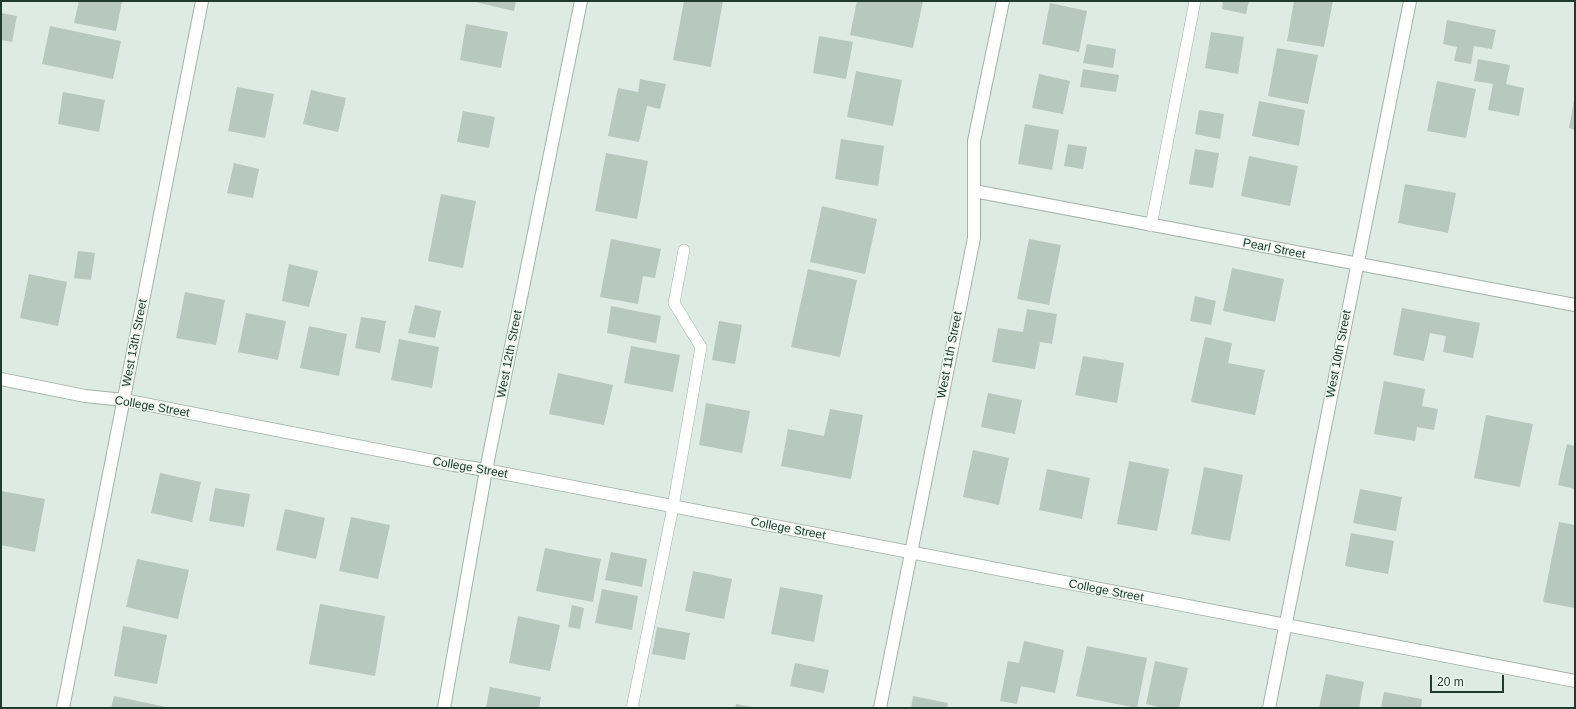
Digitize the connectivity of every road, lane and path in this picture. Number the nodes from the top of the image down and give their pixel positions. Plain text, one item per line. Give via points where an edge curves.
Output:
1 (202, 1) edge
2 (581, 1) edge
3 (1003, 1) edge
4 (1195, 1) edge
5 (1410, 1) edge
6 (974, 191) junction
7 (1151, 226) junction
8 (684, 250) dead end
9 (1357, 264) junction
10 (1575, 305) edge
11 (1, 379) edge
12 (124, 400) junction
13 (486, 470) junction
14 (673, 507) junction
15 (910, 553) junction
16 (1285, 625) junction
17 (1575, 681) edge
18 (63, 708) edge
19 (444, 708) edge
20 (632, 708) edge
21 (880, 708) edge
22 (1269, 708) edge

1 - 12 street, West 13th Street
2 - 13 street, West 12th Street
3 - 6 street, West 11th Street via 974,141
4 - 7 lane
5 - 9 street, West 10th Street
6 - 7 street, Pearl Street
6 - 15 street, West 11th Street via 974,238
7 - 9 street, Pearl Street
8 - 14 lane via 674,303 701,348
9 - 10 street, Pearl Street
9 - 16 street, West 10th Street
11 - 12 street, College Street via 85,396
12 - 13 street, College Street via 454,466
12 - 18 street, West 13th Street
13 - 14 street, College Street
13 - 19 street, West 12th Street
14 - 15 street, College Street
14 - 20 lane
15 - 16 street, College Street
15 - 21 street, West 11th Street
16 - 17 street, College Street
16 - 22 street, West 10th Street

